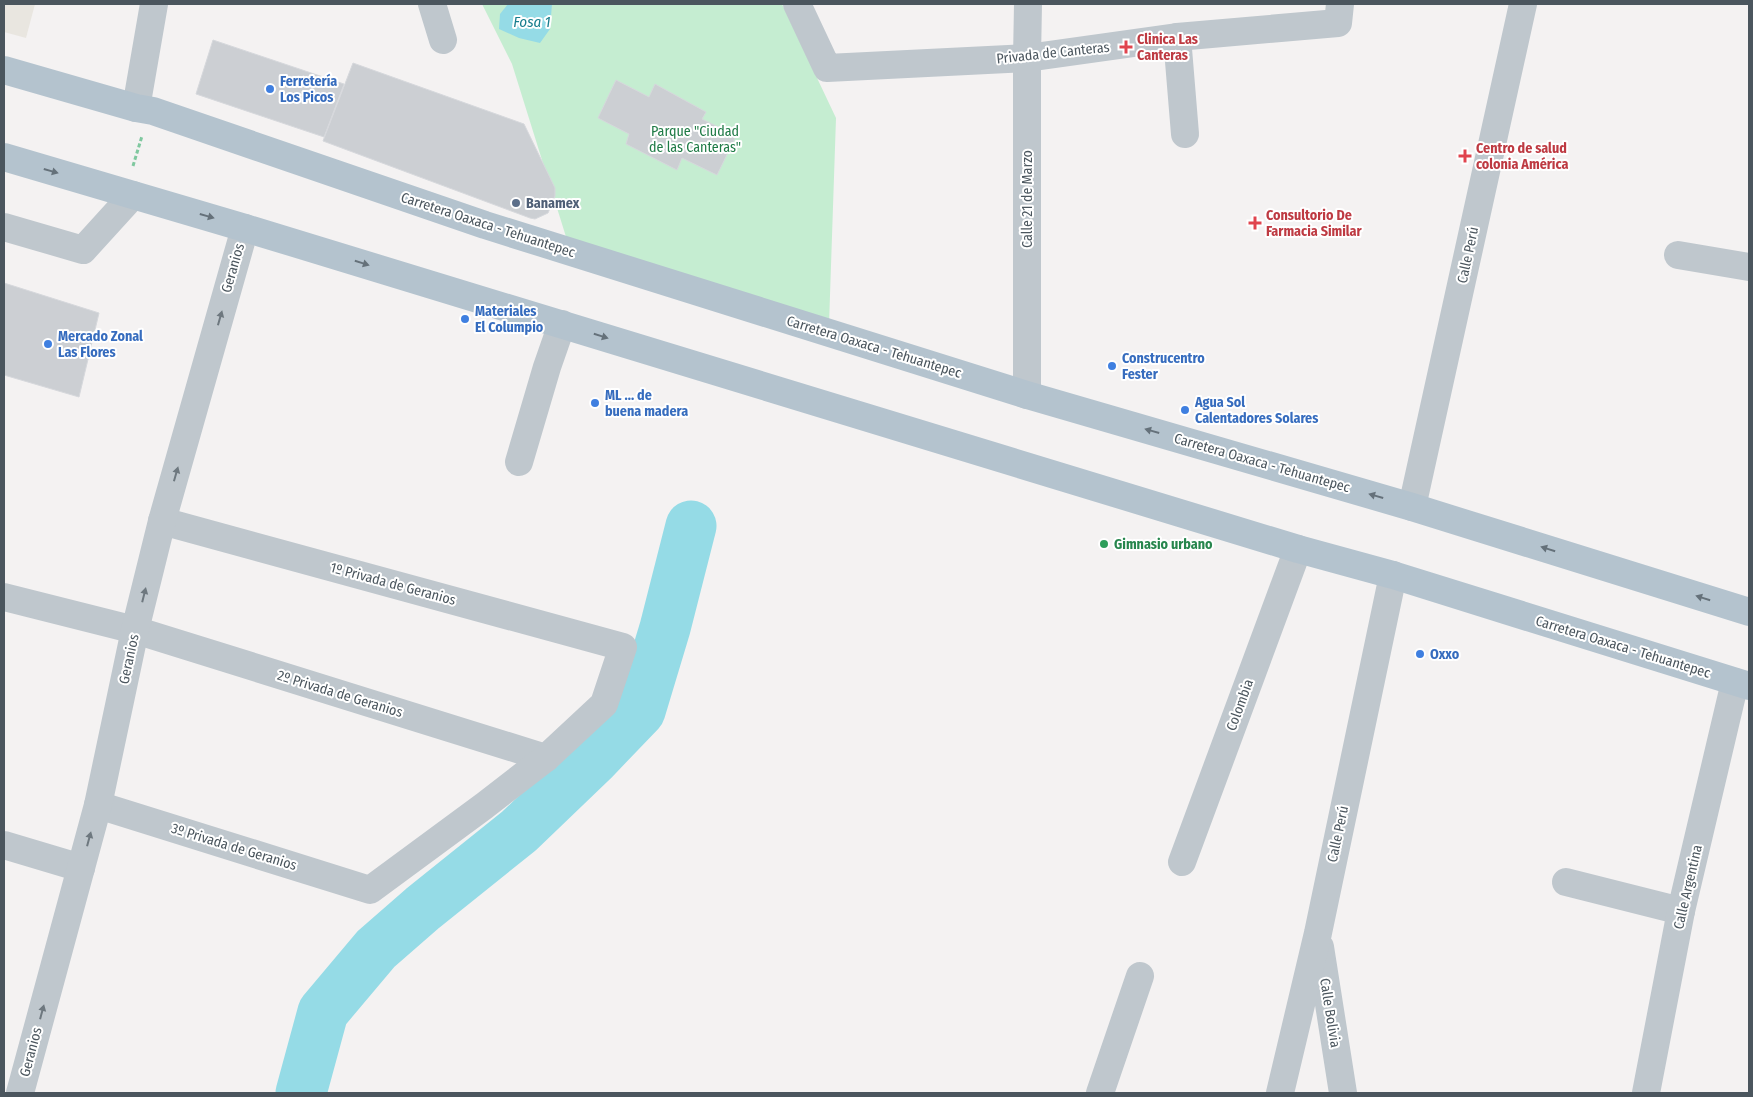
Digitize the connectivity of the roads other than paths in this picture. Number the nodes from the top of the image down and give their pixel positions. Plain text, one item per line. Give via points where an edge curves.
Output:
1 (154, 4) edge
2 (432, 4) edge
3 (797, 4) edge
4 (1028, 4) edge
5 (1523, 4) edge
6 (1339, 13) edge
7 (1177, 37) junction
8 (443, 40) dead end
9 (1027, 58) junction
10 (4, 70) edge
11 (140, 120) junction
12 (1185, 134) dead end
13 (4, 157) edge
14 (133, 195) junction
15 (4, 227) edge
16 (245, 228) junction
17 (1678, 255) dead end
18 (1749, 267) edge
19 (562, 324) junction
20 (1027, 395) junction
21 (520, 462) dead end
22 (1412, 507) junction
23 (162, 521) junction
24 (1298, 549) junction
25 (1393, 575) junction
26 (4, 597) edge
27 (1749, 612) edge
28 (135, 630) junction
29 (1742, 684) edge
30 (546, 758) junction
31 (98, 805) junction
32 (4, 845) edge
33 (1182, 862) dead end
34 (81, 868) junction
35 (1566, 882) dead end
36 (1681, 912) junction
37 (1318, 933) junction
38 (1140, 976) dead end
39 (20, 1093) edge
40 (1100, 1093) edge
41 (1280, 1093) edge
42 (1343, 1093) edge
43 (1646, 1093) edge

1 - 11 street
2 - 8 street
3 - 9 street, Privada de Canteras via 827,68
4 - 9 street, Calle 21 de Marzo
5 - 22 street, Calle Perú
6 - 7 street, Privada de Canteras
7 - 9 street, Privada de Canteras
7 - 12 street
9 - 20 street, Calle 21 de Marzo
10 - 11 main road, Carretera Oaxaca - Tehuantepec
11 - 20 main road, Carretera Oaxaca - Tehuantepec via 153,111 485,225
13 -> 14 main road, Carretera Oaxaca - Tehuantepec
14 - 15 street via 83,250
14 -> 16 main road, Carretera Oaxaca - Tehuantepec
16 -> 19 main road, Carretera Oaxaca - Tehuantepec
23 -> 16 street, Geranios
17 - 18 street
19 - 21 street
19 -> 24 main road, Carretera Oaxaca - Tehuantepec
22 -> 20 main road, Carretera Oaxaca - Tehuantepec
27 -> 22 main road, Carretera Oaxaca - Tehuantepec
28 -> 23 street, Geranios
23 - 30 street, 1º Privada de Geranios via 623,646 604,704
24 - 25 main road, Carretera Oaxaca - Tehuantepec
24 - 33 street, Colombia
25 - 29 main road, Carretera Oaxaca - Tehuantepec
25 - 37 street, Calle Perú
26 - 28 street, 2º Privada de Geranios
28 - 30 street, 2º Privada de Geranios
28 - 31 street, Geranios
29 - 36 street, Calle Argentina
30 - 31 street, 3º Privada de Geranios via 370,890
34 -> 31 street, Geranios
32 - 34 street
39 -> 34 street, Geranios
35 - 36 street
36 - 43 street, Calle Argentina
37 - 41 street, Calle Perú
37 - 42 street, Calle Bolivia
38 - 40 street

